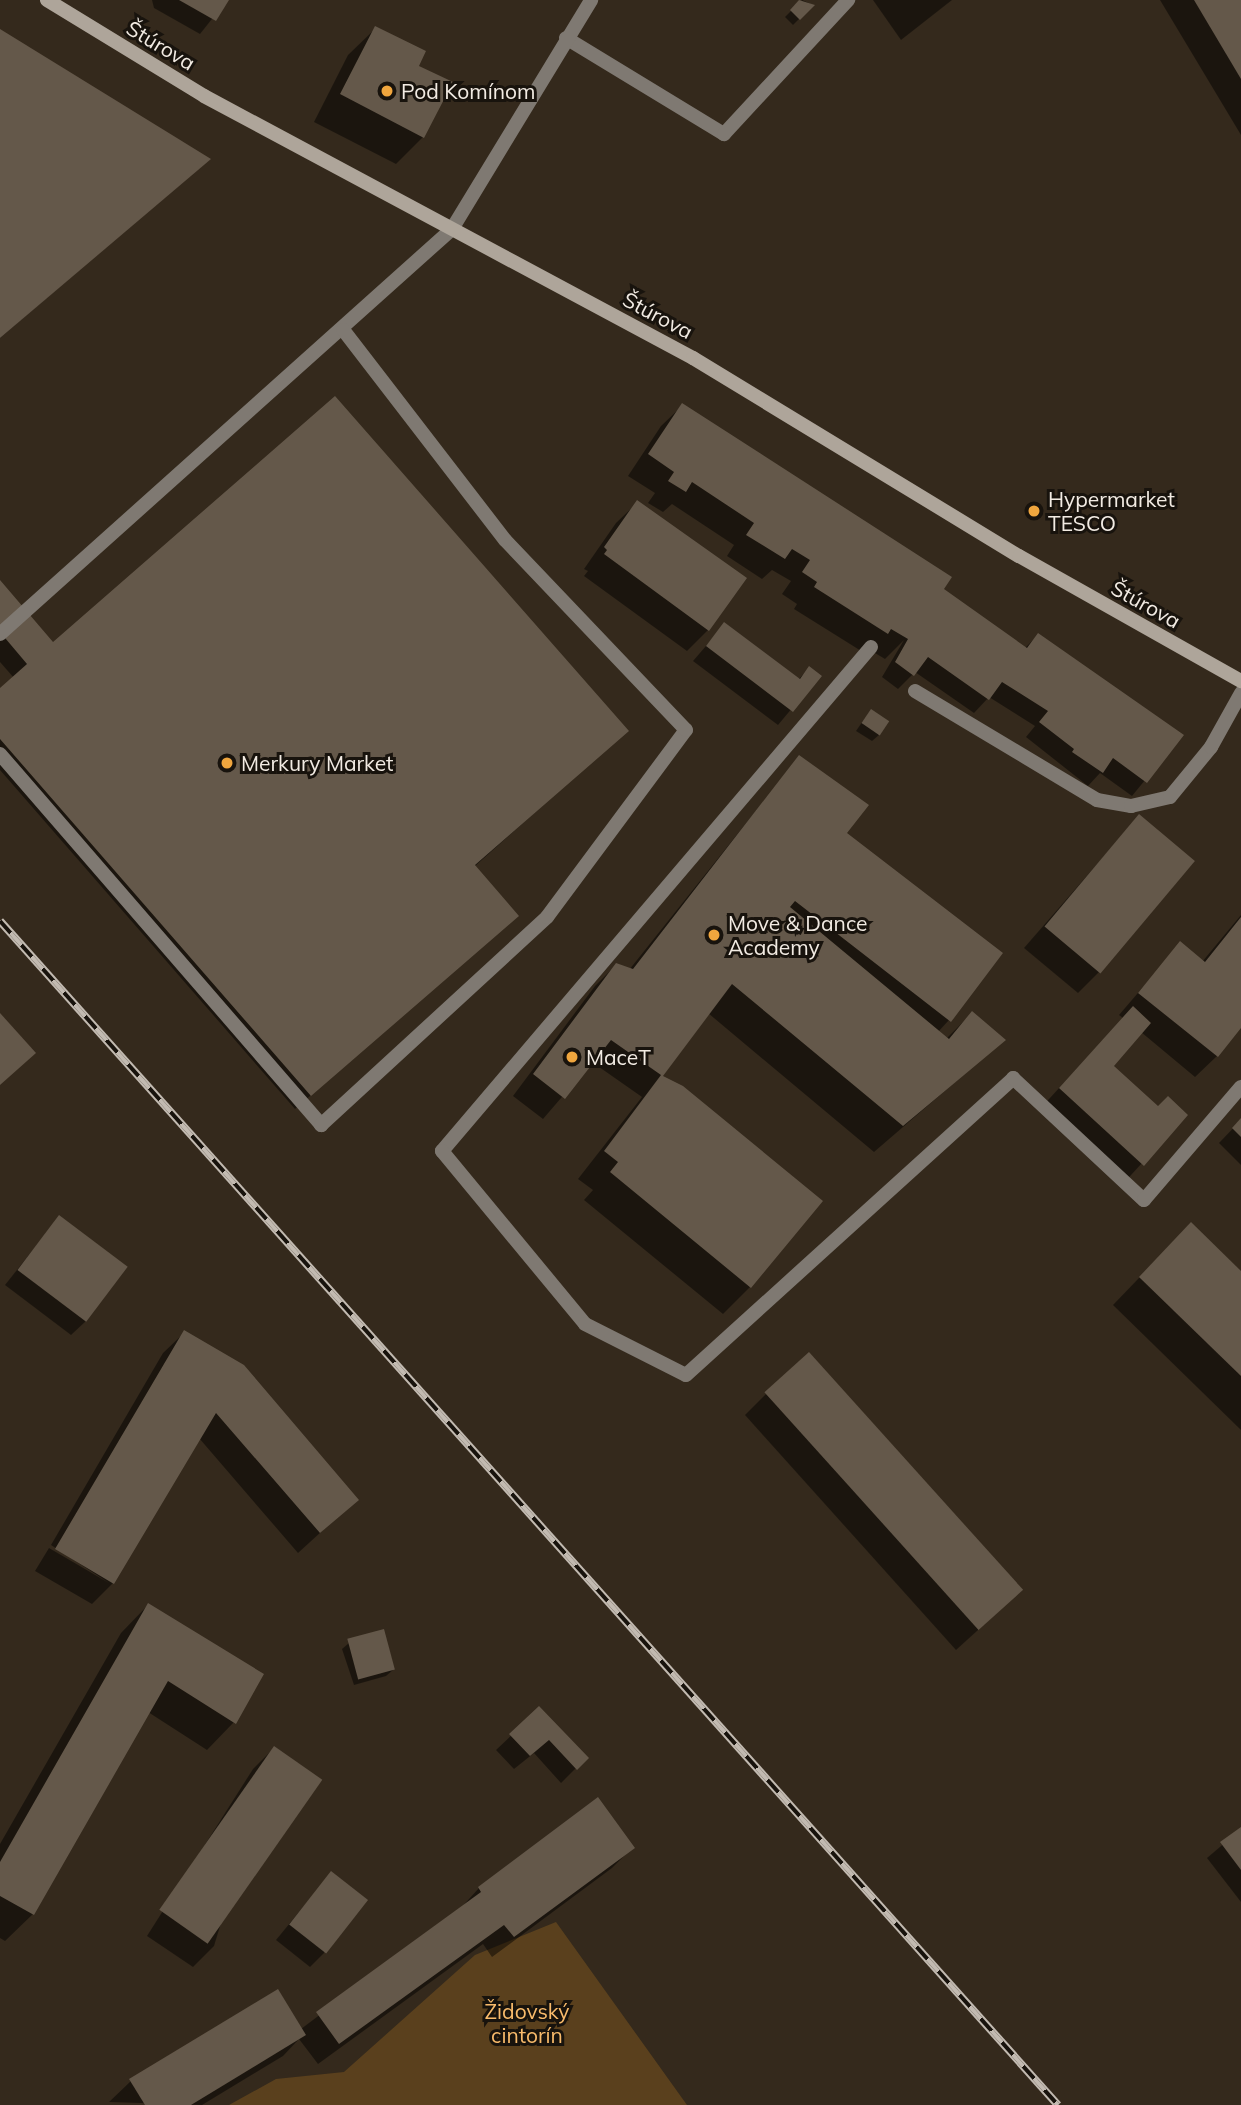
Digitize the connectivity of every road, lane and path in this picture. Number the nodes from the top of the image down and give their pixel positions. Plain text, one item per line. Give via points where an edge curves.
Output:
1 (47, 0) edge
2 (590, 0) edge
3 (848, 0) edge
4 (566, 38) junction
5 (452, 229) junction
6 (343, 330) junction
7 (0, 634) edge
8 (871, 647) dead end
9 (1241, 681) edge
10 (915, 691) dead end
11 (1241, 693) edge
12 (0, 754) edge
13 (1241, 1087) edge

1 - 5 street, Štúrova via 204,96
2 - 4 lane
3 - 4 lane via 724,134
4 - 5 lane
5 - 6 lane
5 - 9 street, Štúrova via 693,358 1019,556
6 - 7 lane
6 - 12 lane via 505,540 686,730 547,916 321,1125
8 - 13 lane via 442,1150 585,1324 686,1375 1013,1078 1144,1200
10 - 11 lane via 1097,800 1131,806 1170,797 1210,747

